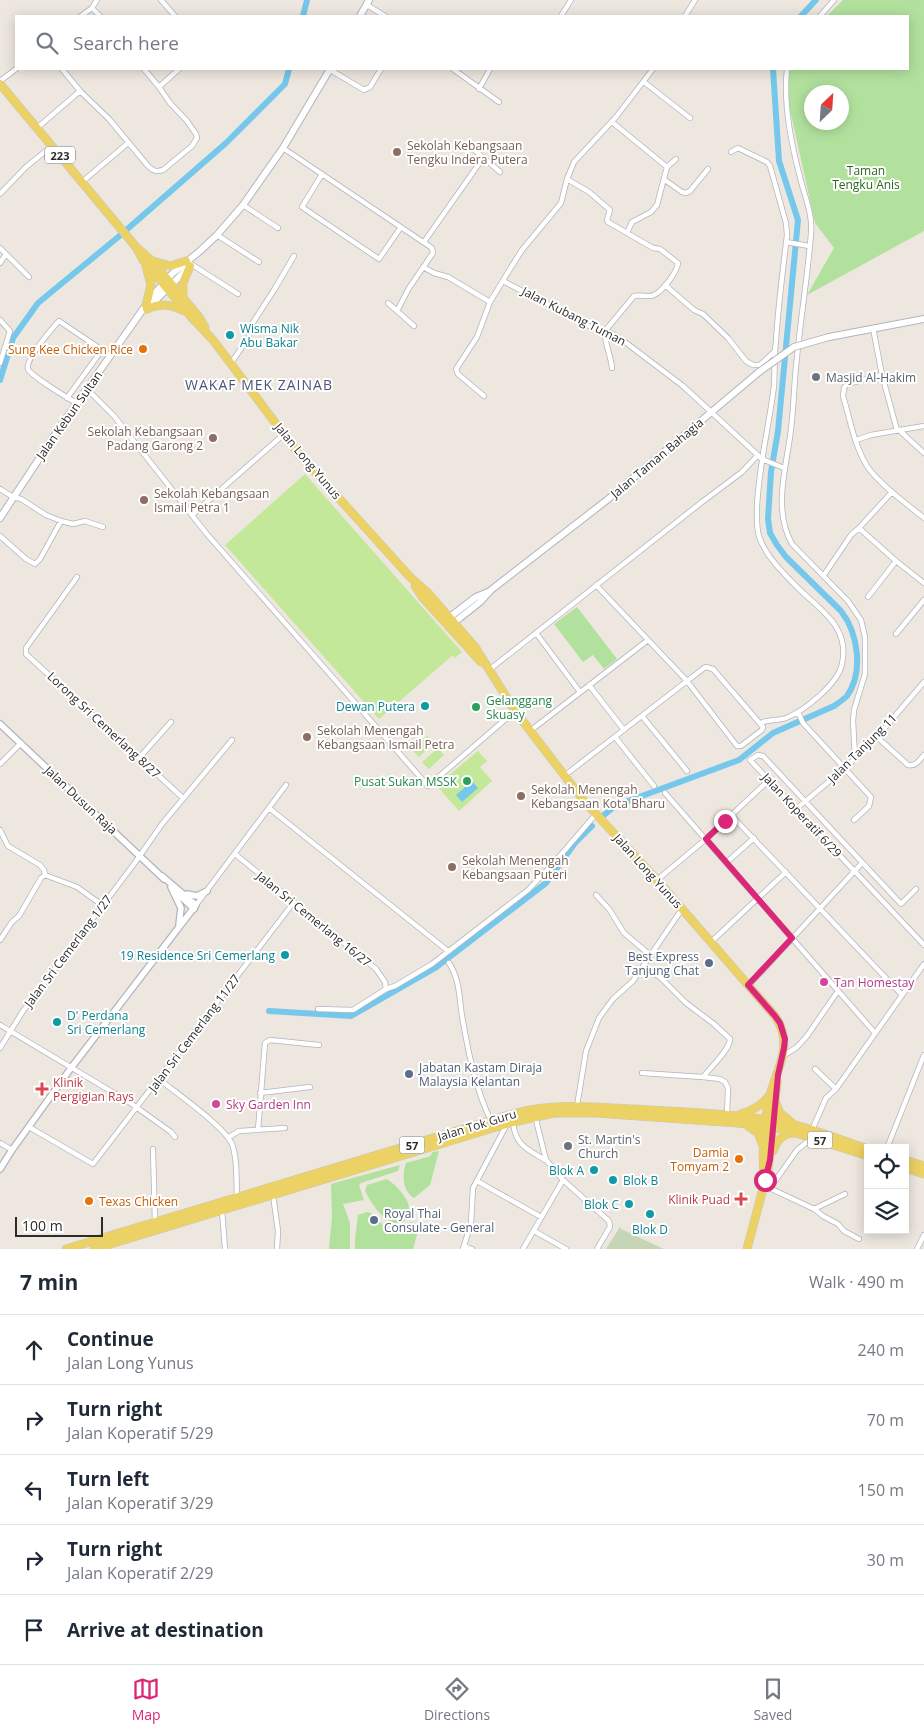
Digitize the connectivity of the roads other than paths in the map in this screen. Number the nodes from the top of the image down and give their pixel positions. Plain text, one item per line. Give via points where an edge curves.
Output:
1 (96, 0) edge
2 (161, 0) edge
3 (571, 0) edge
4 (695, 0) edge
5 (834, 0) edge
6 (368, 2) edge
7 (92, 8) junction
8 (82, 15) edge
9 (99, 15) edge
10 (174, 15) edge
11 (361, 15) edge
12 (384, 15) edge
13 (562, 15) edge
14 (686, 15) edge
15 (821, 15) edge
16 (15, 70) edge
17 (63, 70) edge
18 (145, 70) edge
19 (178, 70) edge
20 (328, 70) edge
21 (331, 70) edge
22 (380, 70) edge
23 (454, 70) edge
24 (490, 70) edge
25 (652, 70) edge
26 (786, 70) edge
27 (0, 82) edge
28 (644, 82) junction
29 (159, 87) junction
30 (480, 89) junction
31 (80, 91) junction
32 (499, 102) dead end
33 (690, 118) dead end
34 (612, 122) junction
35 (37, 128) junction
36 (128, 142) junction
37 (52, 146) junction
38 (471, 147) dead end
39 (283, 148) junction
40 (731, 152) dead end
41 (483, 158) junction
42 (676, 159) dead end
43 (667, 167) junction
44 (708, 169) dead end
45 (500, 172) dead end
46 (322, 174) junction
47 (567, 179) junction
48 (665, 180) junction
49 (82, 182) junction
50 (0, 194) edge
51 (243, 205) junction
52 (401, 227) junction
53 (278, 228) dead end
54 (626, 233) junction
55 (217, 235) junction
56 (424, 242) junction
57 (789, 243) junction
58 (809, 246) junction
59 (0, 248) edge
60 (6, 254) junction
61 (294, 256) dead end
62 (147, 260) junction
63 (259, 262) dead end
64 (0, 263) edge
65 (189, 264) junction
66 (423, 266) junction
67 (30, 277) dead end
68 (503, 281) junction
69 (167, 284) junction
70 (665, 285) junction
71 (238, 294) dead end
72 (184, 298) junction
73 (490, 302) junction
74 (388, 304) dead end
75 (145, 310) junction
76 (397, 311) junction
77 (188, 313) junction
78 (924, 319) edge
79 (0, 320) edge
80 (414, 326) dead end
81 (872, 328) junction
82 (605, 331) junction
83 (213, 340) junction
84 (102, 350) junction
85 (775, 351) junction
86 (111, 356) junction
87 (0, 363) edge
88 (231, 363) junction
89 (612, 368) dead end
90 (882, 375) junction
91 (87, 389) junction
92 (484, 396) dead end
93 (67, 398) junction
94 (77, 403) junction
95 (711, 413) junction
96 (924, 426) edge
97 (898, 430) junction
98 (283, 434) junction
99 (856, 440) junction
100 (924, 453) edge
101 (760, 457) junction
102 (784, 468) junction
103 (0, 489) edge
104 (892, 492) junction
105 (14, 498) junction
106 (192, 515) junction
107 (0, 518) edge
108 (924, 518) edge
109 (61, 521) junction
110 (103, 528) dead end
111 (859, 528) junction
112 (0, 536) edge
113 (896, 561) junction
114 (824, 575) junction
115 (78, 577) dead end
116 (924, 583) edge
117 (596, 586) junction
118 (868, 597) dead end
119 (924, 600) edge
120 (449, 622) junction
121 (536, 633) junction
122 (896, 634) dead end
123 (648, 640) junction
124 (489, 670) junction
125 (687, 681) junction
126 (924, 682) edge
127 (589, 685) junction
128 (580, 692) junction
129 (515, 711) junction
130 (798, 712) junction
131 (642, 716) junction
132 (170, 722) dead end
133 (760, 723) junction
134 (0, 724) edge
135 (624, 730) junction
136 (530, 731) junction
137 (615, 737) junction
138 (877, 737) junction
139 (232, 740) dead end
140 (20, 744) junction
141 (924, 754) edge
142 (139, 758) junction
143 (855, 758) junction
144 (0, 764) edge
145 (845, 768) junction
146 (687, 772) dead end
147 (564, 776) junction
148 (769, 780) junction
149 (286, 785) dead end
150 (654, 786) dead end
151 (665, 793) dead end
152 (183, 798) junction
153 (804, 802) junction
154 (269, 808) junction
155 (796, 808) junction
156 (596, 814) junction
157 (731, 815) junction
158 (854, 820) dead end
159 (0, 830) edge
160 (754, 838) junction
161 (706, 839) junction
162 (235, 854) junction
163 (140, 856) junction
164 (726, 862) junction
165 (862, 863) junction
166 (855, 871) junction
167 (786, 872) junction
168 (45, 875) junction
169 (162, 876) junction
170 (657, 880) junction
171 (171, 887) junction
172 (916, 889) dead end
173 (207, 890) junction
174 (180, 891) junction
175 (596, 895) dead end
176 (758, 898) junction
177 (294, 902) junction
178 (102, 905) junction
179 (195, 907) junction
180 (820, 908) junction
181 (682, 909) junction
182 (177, 930) junction
183 (792, 938) junction
184 (0, 940) edge
185 (711, 942) junction
186 (924, 945) edge
187 (448, 951) junction
188 (650, 955) junction
189 (450, 963) dead end
190 (924, 964) edge
191 (643, 966) junction
192 (748, 985) junction
193 (386, 989) junction
194 (838, 991) junction
195 (902, 995) junction
196 (318, 1009) dead end
197 (0, 1025) edge
198 (10, 1031) junction
199 (875, 1033) junction
200 (318, 1045) dead end
201 (0, 1048) edge
202 (924, 1055) edge
203 (783, 1057) junction
204 (71, 1068) junction
205 (815, 1069) dead end
206 (642, 1073) dead end
207 (702, 1077) junction
208 (159, 1079) junction
209 (310, 1087) dead end
210 (836, 1088) junction
211 (260, 1093) junction
212 (773, 1096) junction
213 (577, 1106) junction
214 (137, 1108) junction
215 (727, 1115) junction
216 (535, 1116) junction
217 (738, 1119) junction
218 (491, 1121) junction
219 (510, 1122) junction
220 (769, 1124) junction
221 (28, 1127) junction
222 (285, 1128) dead end
223 (258, 1130) junction
224 (799, 1130) junction
225 (811, 1134) junction
226 (175, 1137) dead end
227 (229, 1138) junction
228 (0, 1143) edge
229 (889, 1144) edge
230 (864, 1148) edge
231 (153, 1149) dead end
232 (12, 1150) junction
233 (864, 1154) edge
234 (767, 1158) junction
235 (546, 1160) junction
236 (909, 1161) edge
237 (924, 1166) edge
238 (0, 1169) edge
239 (909, 1169) edge
240 (924, 1174) edge
241 (563, 1180) junction
242 (477, 1181) junction
243 (766, 1184) junction
244 (273, 1194) junction
245 (845, 1194) dead end
246 (237, 1198) junction
247 (814, 1209) junction
248 (222, 1210) junction
249 (542, 1217) junction
250 (155, 1223) junction
251 (534, 1231) junction
252 (924, 1235) edge
253 (859, 1239) dead end
254 (463, 1248) edge
255 (66, 1249) edge
256 (94, 1249) edge
257 (225, 1249) edge
258 (277, 1249) edge
259 (472, 1249) edge
260 (523, 1249) edge
261 (566, 1249) edge
262 (597, 1249) edge
263 (747, 1249) edge
264 (917, 1249) edge

1 - 7 street
2 - 10 street
3 - 13 street
4 - 14 street
5 - 15 street
6 - 11 main road
6 - 12 street
7 - 8 street
7 - 9 street
16 - 27 street
17 - 31 street
18 - 29 street
19 - 29 street
20 - 39 main road, Jalan Kebun Sultan
21 - 22 street via 364,90 370,87
23 - 30 street
24 - 30 street
25 - 28 street
26 - 58 street via 791,137 812,232
27 - 35 main road, 223
28 - 33 street
28 - 34 street
29 - 36 street via 195,130 194,143 163,170 155,171
30 - 32 street
31 - 35 street
31 - 36 street
34 - 43 street
34 - 47 street via 574,162
35 - 37 main road, 223
36 - 49 street
37 - 49 main road, 223
37 - 50 street
38 - 41 street
39 - 46 street
39 - 51 main road, Jalan Kebun Sultan
40 - 57 street via 738,148 770,166
41 - 45 street
41 - 56 street
42 - 43 street
43 - 48 street
44 - 48 street via 686,193
46 - 52 street
46 - 52 street via 302,207 330,228 379,259
47 - 54 street via 610,210 608,222
47 - 68 street via 561,203 522,250
48 - 54 street via 657,205 632,222
49 - 62 main road, 223
51 - 53 street
51 - 55 main road, Jalan Kebun Sultan
52 - 56 street
54 - 70 street via 653,248 660,248 678,262
55 - 63 street
55 - 65 main road, Jalan Kebun Sultan
56 - 66 street via 433,251
57 - 58 street
57 - 85 street
58 - 102 street via 791,430
59 - 60 street
60 - 64 street
60 - 67 street
61 - 88 street
62 - 65 main road via 170,266
62 - 69 main road, 223
62 - 75 main road via 151,284
65 - 69 main road, Jalan Kebun Sultan
65 - 71 street
65 - 72 main road via 183,283
66 - 73 street
66 - 76 street
68 - 73 street
68 - 82 street, Jalan Kubang Tuman via 593,328
69 - 72 main road, Jalan Long Yunus
69 - 75 main road, Jalan Kebun Sultan
69 - 77 main road, Jalan Long Yunus
70 - 82 street via 654,296 634,296
70 - 85 street via 703,314 750,364 760,365
72 - 83 main road, Jalan Long Yunus
73 - 92 street via 477,337 456,369
74 - 76 street
75 - 77 main road via 162,304
75 - 86 main road, Jalan Kebun Sultan
76 - 80 street
77 - 83 main road, Jalan Long Yunus
78 - 81 main road
79 - 87 street via 10,331
81 - 90 street
81 - 95 main road, Jalan Taman Bahagia, bridge via 794,347
82 - 89 street
82 - 95 street, Jalan Kubang Tuman via 651,360
83 - 88 main road, Jalan Long Yunus
84 - 86 street
84 - 93 street
84 - 93 street via 59,321 33,354 29,370
85 - 101 street via 774,386
86 - 91 main road, Jalan Kebun Sultan
88 - 98 main road, Jalan Long Yunus
90 - 97 street
90 - 99 street via 852,382 844,388 843,396
91 - 94 main road, Jalan Kebun Sultan
91 - 106 street via 114,416
93 - 94 street
94 - 105 main road, Jalan Kebun Sultan
95 - 101 street, Jalan Kubang Tuman
95 - 120 main road, Jalan Taman Bahagia via 607,500 491,590 476,597
96 - 97 street
97 - 99 street
97 - 100 street
98 - 106 street
98 - 120 main road, Jalan Long Yunus via 427,592
99 - 104 street via 868,467
101 - 102 street, Jalan Kubang Tuman
101 - 117 street
101 - 130 street via 757,523 762,545 800,590 829,616 841,639 842,664 838,675 830,686
102 - 114 street via 782,512 786,532 792,544
103 - 105 street
104 - 108 street
104 - 111 street
105 - 107 main road, Jalan Kebun Sultan
105 - 109 street
106 - 129 street via 428,786
109 - 110 street via 73,524 85,521
109 - 112 street via 35,564
111 - 113 street
111 - 114 street via 846,540
113 - 116 street
113 - 118 street
114 - 143 street via 856,610 864,632 864,674 853,721
115 - 142 street, Lorong Sri Cemerlang 8/27 via 25,652
117 - 121 street
117 - 123 street
119 - 122 street
120 - 124 main road, Jalan Long Yunus
121 - 124 street
121 - 128 street
123 - 125 street
123 - 127 street
124 - 129 main road, Jalan Long Yunus
125 - 131 street
125 - 133 street via 704,668 711,668
125 - 133 street via 737,746 762,730
126 - 138 street, Jalan Tanjung 11
127 - 128 street
127 - 135 street
128 - 136 street
129 - 136 main road, Jalan Long Yunus
130 - 133 street
130 - 145 street via 802,722
131 - 135 street
131 - 146 street
132 - 142 street
134 - 140 street, Jalan Dusun Raja
135 - 137 street
136 - 147 main road, Jalan Long Yunus
137 - 147 street
137 - 150 street
138 - 141 street via 908,765 916,764
138 - 143 street, Jalan Tanjung 11
139 - 152 street, Jalan Sri Cemerlang 1/27
140 - 144 street
140 - 163 street, Jalan Dusun Raja
142 - 152 street, Lorong Sri Cemerlang 8/27
143 - 145 street, Jalan Tanjung 11
145 - 153 street, Jalan Tanjung 11
145 - 158 street via 871,797 869,806
147 - 156 main road, Jalan Long Yunus
148 - 153 street, Jalan Koperatif 6/29 via 750,760 762,756
148 - 155 street, Jalan Koperatif 6/29
148 - 157 street
149 - 154 street
151 - 161 street
152 - 163 street, Jalan Sri Cemerlang 1/27
153 - 155 street, Jalan Tanjung 11
153 - 165 street
154 - 162 street
154 - 187 street
155 - 166 street, Jalan Koperatif 6/29
156 - 170 main road, Jalan Long Yunus
156 - 187 street via 528,890
157 - 160 street
157 - 161 street
159 - 168 street via 8,846 40,865
160 - 164 street
160 - 167 street
161 - 164 street
161 - 170 street
162 - 173 street
162 - 177 street, Jalan Sri Cemerlang 16/27
163 - 169 street, Jalan Dusun Raja
163 - 178 street, Jalan Sri Cemerlang 1/27
164 - 176 street
165 - 166 street
165 - 172 street via 901,904
166 - 180 street
166 - 186 street, Jalan Koperatif 6/29
167 - 176 street
167 - 180 street
168 - 178 street via 77,887
168 - 184 street
169 - 171 street, Jalan Dusun Raja
169 - 174 street, Jalan Dusun Raja
170 - 181 main road, Jalan Long Yunus
171 - 179 street, Jalan Dusun Raja
171 - 182 street via 181,908
173 - 174 street via 197,896
173 - 179 street
174 - 179 street, Jalan Dusun Raja
175 - 188 street via 624,933
176 - 183 street
176 - 185 street
177 - 193 street, Jalan Sri Cemerlang 16/27 via 376,969
177 - 208 street, Jalan Sri Cemerlang 11/27
178 - 198 street, Jalan Sri Cemerlang 1/27
179 - 182 street
180 - 183 street
180 - 195 street
181 - 185 main road, Jalan Long Yunus
181 - 188 street
182 - 204 street
183 - 192 street
183 - 194 street
185 - 192 main road, Jalan Long Yunus
187 - 193 street via 429,966
188 - 191 street
189 - 218 street via 458,981 480,1099
190 - 195 street
191 - 207 street via 730,1039
191 - 213 street via 633,981 613,999 594,1029 586,1051
192 - 203 main road, Jalan Long Yunus via 780,1023 785,1039
193 - 196 street via 352,1010
194 - 199 street
194 - 203 street via 801,1044
195 - 199 street
197 - 198 street
198 - 201 street, Jalan Sri Cemerlang 1/27
198 - 204 street
199 - 210 street
200 - 211 street via 266,1041
202 - 229 street
203 - 212 main road, Jalan Long Yunus
204 - 214 street
204 - 221 street
205 - 210 street
206 - 207 street
207 - 215 street via 725,1082 728,1088
208 - 214 street, Jalan Sri Cemerlang 11/27
208 - 227 street
209 - 211 street
210 - 225 street via 826,1098
211 - 223 street
212 - 217 main road
212 - 220 main road, Jalan Long Yunus
212 - 224 main road via 780,1113
213 - 215 main road, Jalan Tok Guru / 57
213 - 218 main road, Jalan Tok Guru / 57 via 541,1107
214 - 221 street, Jalan Sri Cemerlang 11/27 via 93,1164
214 - 226 street
215 - 217 main road, Jalan Tok Guru / 57
216 - 217 main road, Jalan Tok Guru / 57 via 554,1113
216 - 219 main road, Jalan Tok Guru / 57
216 - 235 street
217 - 220 main road, Jalan Tok Guru / 57
217 - 234 main road via 758,1133
218 - 246 main road, Jalan Tok Guru / 57
219 - 235 street via 519,1142
219 - 242 street
219 - 244 main road, Jalan Tok Guru / 57
220 - 224 main road, Jalan Tok Guru / 57
220 - 234 main road, Jalan Long Yunus
221 - 232 street
222 - 223 street
223 - 227 street via 239,1131
224 - 225 main road, Jalan Tok Guru / 57
224 - 234 main road via 779,1139
225 - 230 main road, Jalan Tok Guru / 57
225 - 233 main road, Jalan Tok Guru / 57
225 - 243 street
227 - 246 street via 235,1157
228 - 232 street
231 - 250 street
232 - 238 street
234 - 243 main road, Jalan Long Yunus
235 - 241 street
236 - 237 main road
239 - 240 main road
241 - 249 street
241 - 262 street via 609,1221 610,1228
242 - 249 street
242 - 254 street via 472,1191 471,1223
243 - 247 street
243 - 263 main road, Jalan Long Yunus
244 - 248 main road, Jalan Tok Guru / 57
244 - 258 street
245 - 247 street
246 - 250 main road, Jalan Tok Guru / 57
247 - 253 street
248 - 256 main road, Jalan Tok Guru / 57
248 - 257 street
249 - 251 street
250 - 255 main road, Jalan Tok Guru / 57
251 - 260 street
251 - 261 street
252 - 264 street
254 - 259 street

